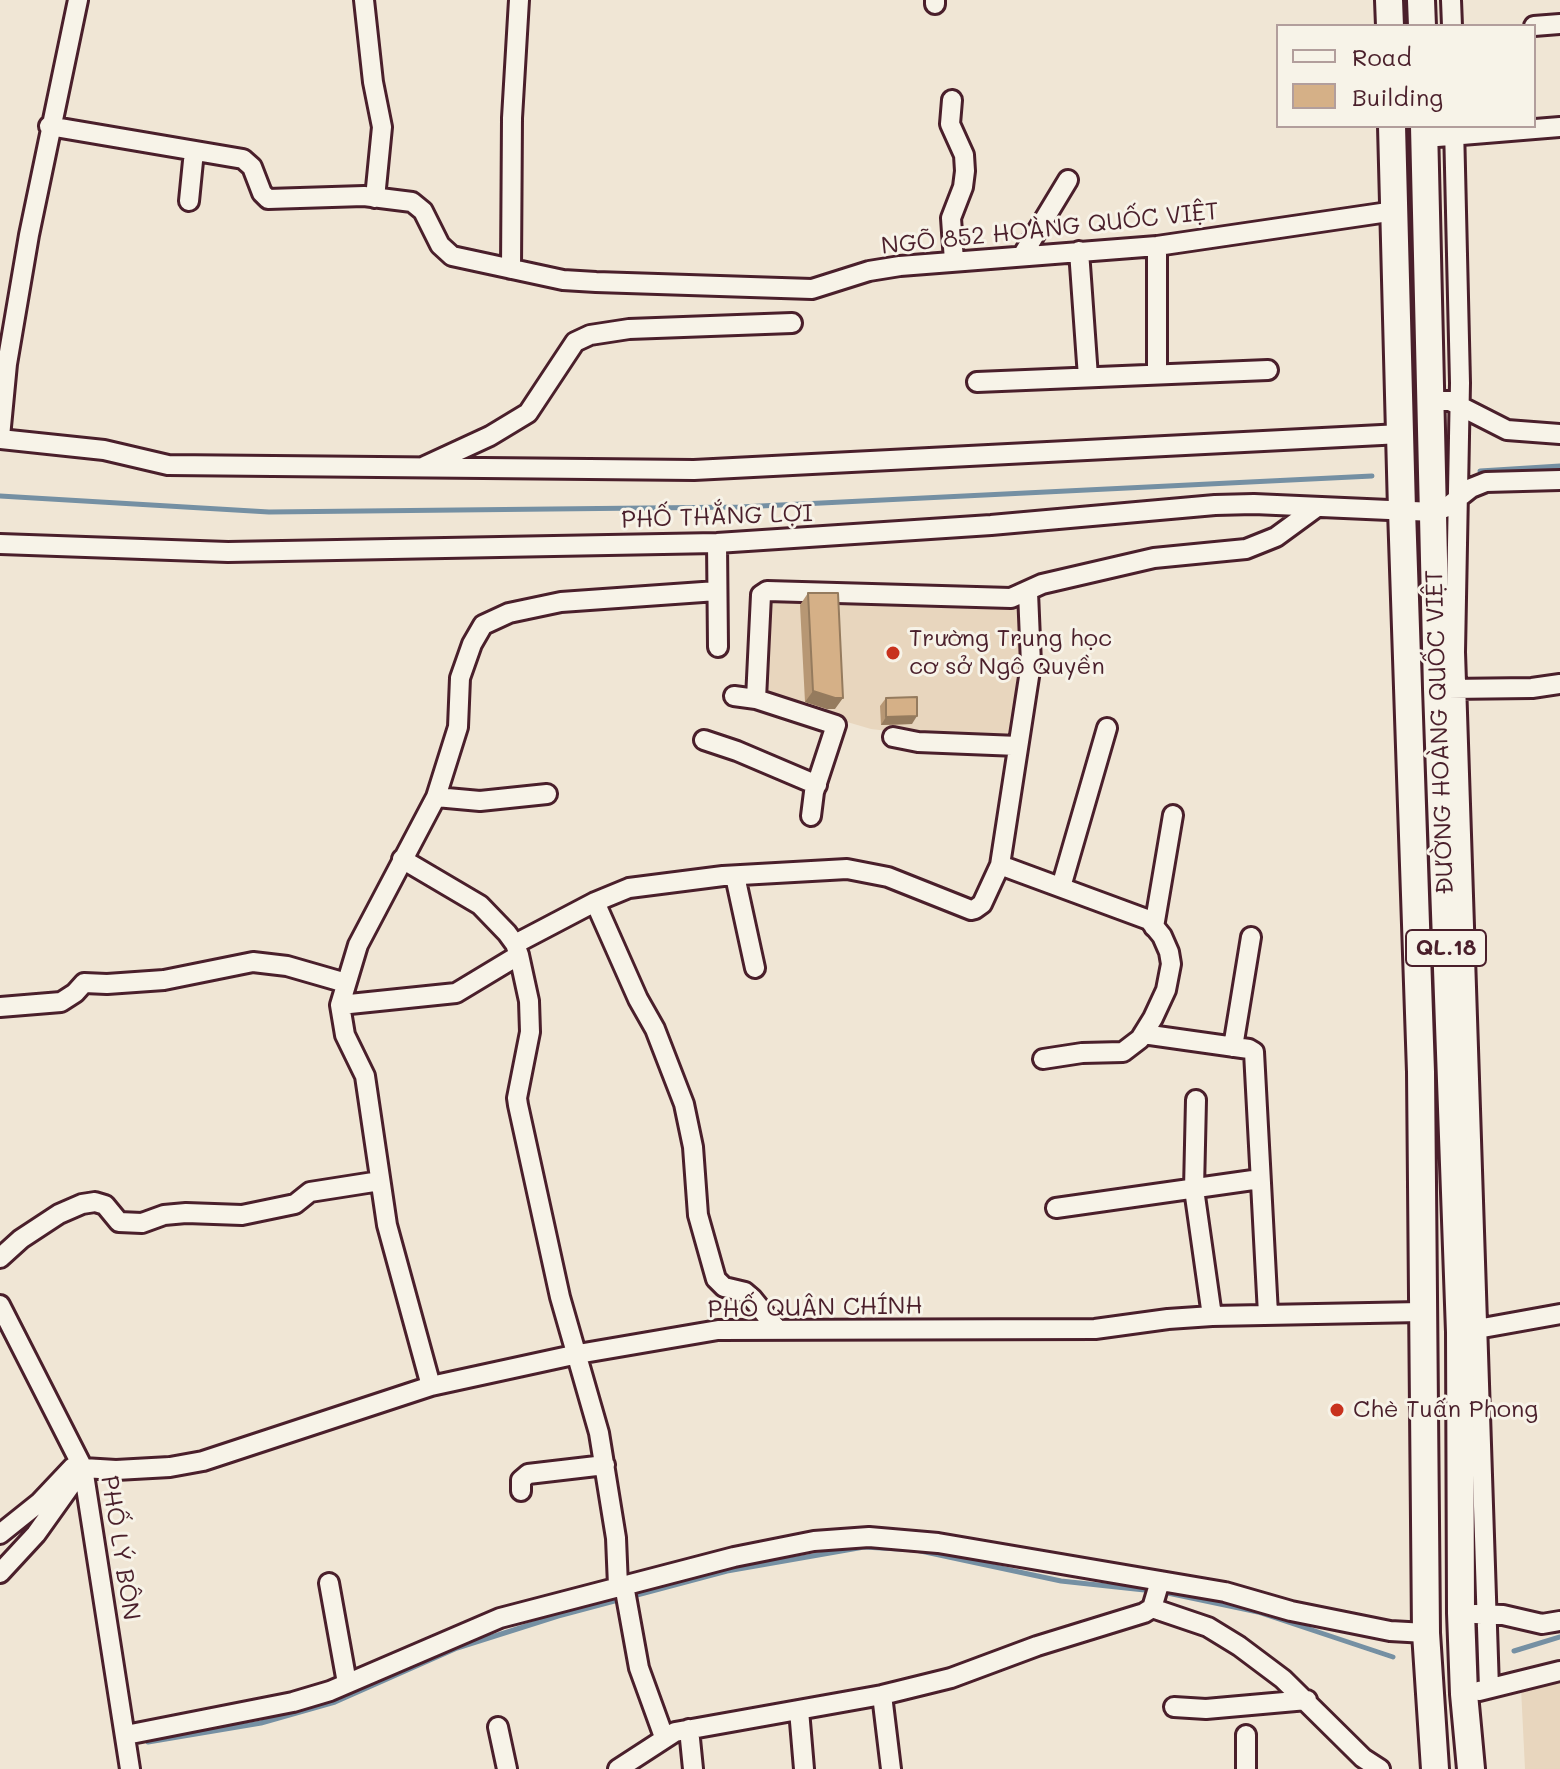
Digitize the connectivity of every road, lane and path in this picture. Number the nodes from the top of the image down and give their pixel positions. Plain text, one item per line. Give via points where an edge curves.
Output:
1 (78, 0) edge
2 (364, 0) edge
3 (519, 0) edge
4 (1389, 0) edge
5 (1421, 0) edge
6 (1451, 0) edge
7 (1390, 24) edge
8 (1422, 24) edge
9 (1452, 24) edge
10 (1560, 24) edge
11 (1536, 26) edge
12 (952, 100) dead end
13 (49, 126) junction
14 (1560, 127) edge
15 (1392, 128) edge
16 (1534, 128) edge
17 (1536, 128) edge
18 (1454, 131) edge
19 (1424, 132) edge
20 (194, 151) junction
21 (1068, 180) dead end
22 (375, 198) junction
23 (189, 201) dead end
24 (1395, 211) junction
25 (1157, 246) junction
26 (1079, 251) junction
27 (1022, 256) junction
28 (954, 261) junction
29 (511, 269) junction
30 (792, 323) dead end
31 (1268, 370) dead end
32 (1157, 374) junction
33 (1088, 377) junction
34 (977, 382) dead end
35 (1432, 401) junction
36 (1460, 405) junction
37 (0, 429) edge
38 (1401, 434) junction
39 (1560, 434) edge
40 (0, 438) edge
41 (418, 469) junction
42 (1560, 480) edge
43 (1458, 497) junction
44 (1317, 507) junction
45 (1402, 510) junction
46 (1434, 512) junction
47 (717, 543) junction
48 (0, 544) edge
49 (717, 591) junction
50 (1028, 592) junction
51 (718, 647) dead end
52 (1560, 684) edge
53 (1447, 689) junction
54 (734, 696) dead end
55 (756, 699) junction
56 (1107, 728) dead end
57 (893, 737) dead end
58 (704, 740) dead end
59 (1018, 746) junction
60 (817, 785) junction
61 (547, 794) dead end
62 (436, 797) junction
63 (1173, 815) dead end
64 (811, 816) dead end
65 (402, 859) junction
66 (1000, 865) junction
67 (735, 876) junction
68 (1061, 887) junction
69 (595, 902) junction
70 (1154, 927) junction
71 (1251, 937) dead end
72 (517, 949) junction
73 (755, 968) dead end
74 (346, 983) junction
75 (340, 1005) junction
76 (0, 1007) edge
77 (1143, 1034) junction
78 (1233, 1047) junction
79 (1043, 1059) dead end
80 (1196, 1100) dead end
81 (1260, 1179) junction
82 (380, 1181) junction
83 (1194, 1189) junction
84 (1056, 1208) dead end
85 (0, 1258) edge
86 (0, 1305) edge
87 (1421, 1312) junction
88 (1268, 1314) junction
89 (1560, 1314) edge
90 (1212, 1316) junction
91 (777, 1329) junction
92 (1469, 1331) junction
93 (578, 1354) junction
94 (431, 1386) junction
95 (82, 1464) junction
96 (605, 1465) junction
97 (521, 1491) dead end
98 (0, 1534) edge
99 (0, 1573) edge
100 (329, 1583) dead end
101 (624, 1592) junction
102 (1157, 1593) junction
103 (1474, 1613) junction
104 (1560, 1621) edge
105 (1426, 1633) junction
106 (1560, 1671) edge
107 (347, 1683) junction
108 (1476, 1691) junction
109 (882, 1695) junction
110 (1307, 1700) junction
111 (1174, 1707) dead end
112 (799, 1710) junction
113 (498, 1727) dead end
114 (689, 1729) junction
115 (126, 1735) junction
116 (1246, 1735) dead end
117 (664, 1737) junction
118 (130, 1769) edge
119 (507, 1769) edge
120 (618, 1769) edge
121 (693, 1769) edge
122 (804, 1769) edge
123 (891, 1769) edge
124 (1246, 1769) edge
125 (1380, 1769) edge
126 (1435, 1769) edge
127 (1471, 1769) edge

1 - 13 street
2 - 22 street via 382,127
3 - 29 street
4 - 7 highway
5 - 8 highway
6 - 9 street
10 - 11 street
12 - 28 street via 950,124 965,171 951,218
13 - 20 street, NGÕ 852 HOÀNG QUỐC VIỆT
13 - 37 street
14 - 17 street
15 - 24 highway, ĐƯỜNG HOÀNG QUỐC VIỆT / QL.18
16 - 18 street
18 - 19 street
18 - 36 street
19 - 35 highway, ĐƯỜNG HOÀNG QUỐC VIỆT / QL.18
20 - 22 street, NGÕ 852 HOÀNG QUỐC VIỆT via 248,162 268,199
20 - 23 street
21 - 27 street
22 - 29 street, NGÕ 852 HOÀNG QUỐC VIỆT via 412,202 452,256
24 - 25 street, NGÕ 852 HOÀNG QUỐC VIỆT
24 - 38 highway, ĐƯỜNG HOÀNG QUỐC VIỆT / QL.18
25 - 26 street, NGÕ 852 HOÀNG QUỐC VIỆT
25 - 32 street
26 - 27 street, NGÕ 852 HOÀNG QUỐC VIỆT
26 - 33 street
27 - 28 street, NGÕ 852 HOÀNG QUỐC VIỆT
28 - 29 street, NGÕ 852 HOÀNG QUỐC VIỆT via 869,271 804,289 563,280
30 - 41 street via 590,335 575,342 528,413
31 - 32 street
32 - 33 street
33 - 34 street
35 - 36 street
35 - 46 highway, ĐƯỜNG HOÀNG QUỐC VIỆT / QL.18
36 - 39 street via 1507,430
36 - 43 street
37 - 40 street
38 - 41 street via 694,470
38 - 45 highway, ĐƯỜNG HOÀNG QUỐC VIỆT / QL.18
40 - 41 street via 104,450 168,465
42 - 43 street via 1486,482
43 - 46 street
43 - 53 street
44 - 45 street, PHỐ THẮNG LỢI
44 - 47 street, PHỐ THẮNG LỢI via 1215,505
44 - 50 street via 1276,537 1246,549 1154,558 1042,584
45 - 46 street, PHỐ THẮNG LỢI
45 - 87 highway, ĐƯỜNG HOÀNG QUỐC VIỆT / QL.18 via 1421,1072
46 - 53 highway, ĐƯỜNG HOÀNG QUỐC VIỆT / QL.18
47 - 48 street, PHỐ THẮNG LỢI via 228,552
47 - 49 street
49 - 51 street
49 - 62 street via 561,602 509,613 483,625 460,678 458,727
50 - 55 street via 1011,598 767,591 761,595
50 - 59 street via 1031,664
52 - 53 street
53 - 92 highway, ĐƯỜNG HOÀNG QUỐC VIỆT / QL.18
54 - 55 street
55 - 60 street via 836,725
56 - 68 street
57 - 59 street
58 - 60 street
59 - 66 street
60 - 64 street
61 - 62 street via 480,801
62 - 65 street
63 - 70 street
65 - 72 street via 480,905
65 - 74 street via 358,945
66 - 67 street via 982,904 971,910 888,877 847,869
66 - 68 street
67 - 69 street via 629,888
67 - 73 street
68 - 70 street via 1149,920
69 - 72 street
69 - 91 street via 684,1104 698,1215 716,1279 724,1287 745,1292
70 - 77 street via 1171,964 1166,990
71 - 78 street
72 - 75 street via 456,993
72 - 93 street via 530,1032 517,1098 560,1297
74 - 75 street
74 - 76 street via 253,962 164,980 84,983 61,1002
75 - 82 street via 345,1035 365,1076
77 - 78 street
77 - 79 street via 1123,1052
78 - 81 street via 1254,1052
80 - 83 street
81 - 83 street
81 - 88 street
82 - 85 street via 310,1192 295,1204 242,1215 186,1213 142,1223 119,1222 105,1205 82,1204 21,1239
82 - 94 street
83 - 84 street
83 - 90 street
86 - 95 street, PHỐ LÝ BÔN
87 - 88 street, PHỐ QUÂN CHÍNH
87 - 105 highway, ĐƯỜNG HOÀNG QUỐC VIỆT / QL.18
88 - 90 street, PHỐ QUÂN CHÍNH
89 - 92 street
90 - 91 street, PHỐ QUÂN CHÍNH via 1095,1329
91 - 93 street, PHỐ QUÂN CHÍNH via 718,1330
92 - 103 highway, ĐƯỜNG HOÀNG QUỐC VIỆT / QL.18
93 - 94 street, PHỐ QUÂN CHÍNH
93 - 96 street
94 - 95 street, PHỐ QUÂN CHÍNH via 203,1461 143,1468
95 - 98 street
95 - 99 street via 36,1534
95 - 115 street, PHỐ LÝ BÔN
96 - 97 street via 528,1474 521,1480
96 - 101 street
100 - 107 street
101 - 102 street via 814,1541 869,1537 938,1543
101 - 107 street via 500,1618
101 - 117 street via 639,1668
102 - 105 street via 1225,1592 1291,1611
102 - 109 street via 1144,1613 951,1678
102 - 110 street
103 - 104 street via 1542,1624
103 - 108 highway, ĐƯỜNG HOÀNG QUỐC VIỆT / QL.18
105 - 126 highway, ĐƯỜNG HOÀNG QUỐC VIỆT / QL.18
106 - 108 street
107 - 115 street via 293,1702
108 - 127 highway, ĐƯỜNG HOÀNG QUỐC VIỆT / QL.18
109 - 112 street
109 - 123 street
110 - 111 street
110 - 125 street
112 - 114 street
112 - 122 street
113 - 119 street
114 - 117 street
114 - 121 street
115 - 118 street, PHỐ LÝ BÔN
116 - 124 street
117 - 120 street

